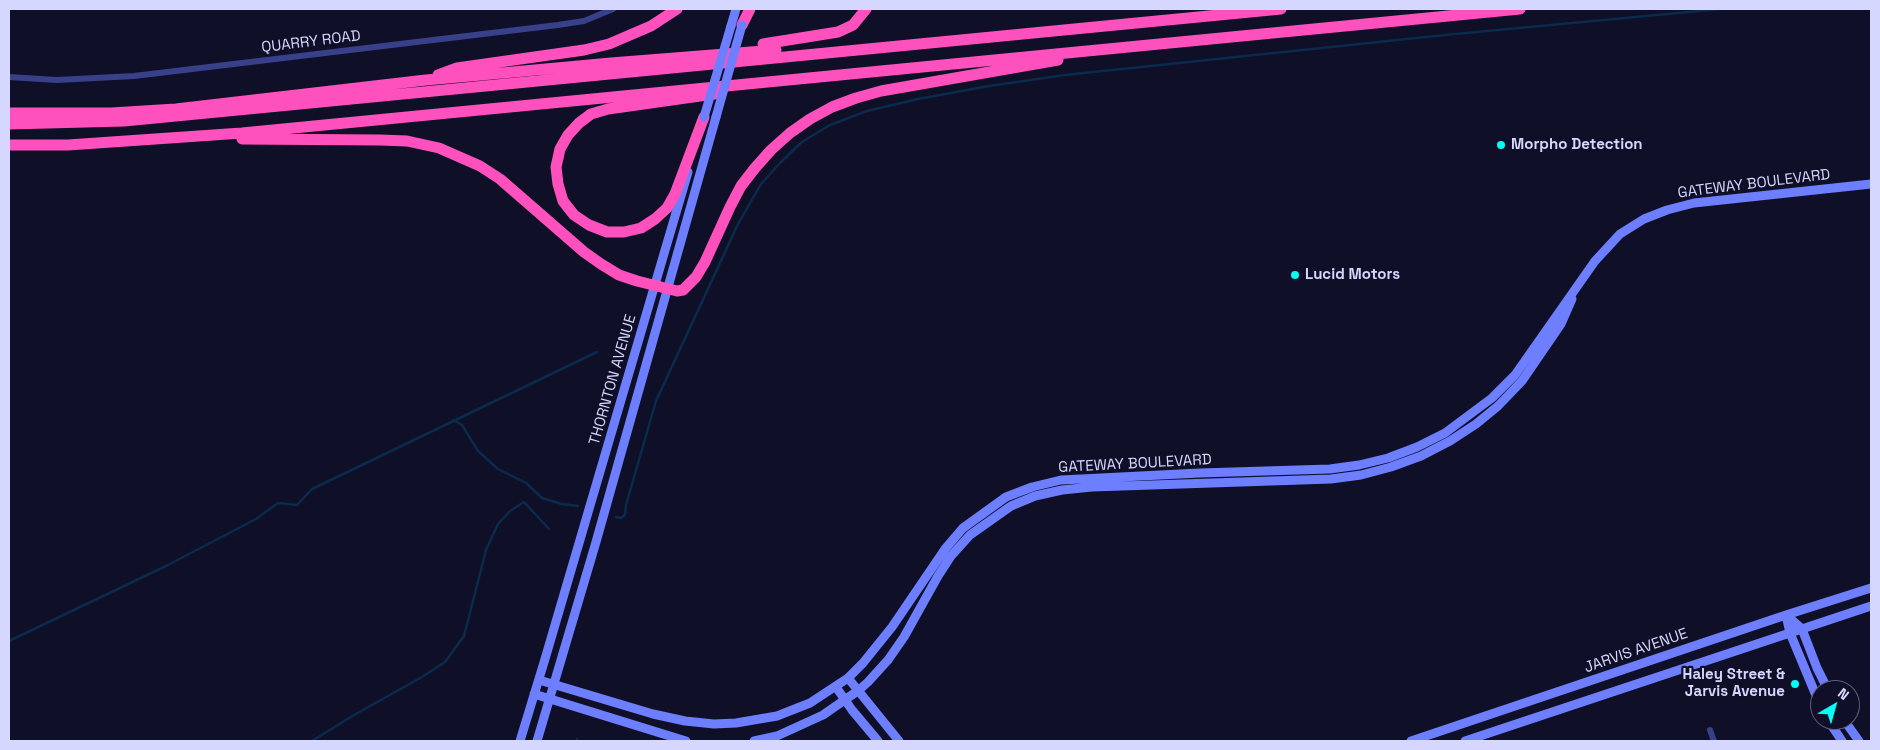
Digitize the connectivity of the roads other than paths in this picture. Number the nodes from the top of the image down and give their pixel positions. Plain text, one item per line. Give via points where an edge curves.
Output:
1 (613, 9) edge
2 (677, 9) edge
3 (736, 9) edge
4 (749, 9) edge
5 (866, 9) edge
6 (1203, 9) edge
7 (1281, 9) edge
8 (1520, 9) edge
9 (737, 25) junction
10 (1157, 44) junction
11 (611, 62) junction
12 (834, 75) junction
13 (9, 77) edge
14 (426, 80) junction
15 (9, 114) edge
16 (710, 117) junction
17 (9, 124) edge
18 (205, 136) junction
19 (9, 145) edge
20 (1871, 184) edge
21 (1580, 282) junction
22 (661, 287) junction
23 (1871, 588) edge
24 (1871, 606) edge
25 (1786, 615) junction
26 (1802, 629) junction
27 (1790, 633) junction
28 (848, 678) junction
29 (539, 680) junction
30 (1823, 680) edge
31 (1810, 682) edge
32 (554, 684) junction
33 (836, 687) junction
34 (858, 690) junction
35 (534, 694) junction
36 (550, 698) junction
37 (846, 700) junction
38 (1710, 730) dead end
39 (1835, 730) edge
40 (1851, 730) edge
41 (520, 741) edge
42 (537, 741) edge
43 (686, 741) edge
44 (754, 741) edge
45 (878, 741) edge
46 (899, 741) edge
47 (1410, 741) edge
48 (1465, 741) edge
49 (1714, 741) edge
50 (1842, 741) edge
51 (1859, 741) edge

1 - 13 street, QUARRY ROAD via 584,21 558,25 134,76 56,80
2 - 14 highway via 651,26 609,44 457,68
3 - 9 street, THORNTON AVENUE
4 - 9 highway
5 - 11 highway via 852,24 821,36
6 - 11 highway via 778,50
7 - 17 highway via 163,118
8 - 10 highway
9 - 16 street, THORNTON AVENUE, bridge
10 - 12 highway
10 - 22 highway via 881,91 832,107 790,133 755,168 741,186 705,262 683,290
11 - 14 highway
12 - 16 highway via 591,114 568,135 560,149 556,167 563,200 574,215 590,226 607,232 641,228 667,208
12 - 18 highway
14 - 15 highway via 176,109
16 - 22 street, THORNTON AVENUE
18 - 19 highway via 68,145
18 - 22 highway via 398,141 439,148 480,166 500,179 601,264 620,275
20 - 21 street, GATEWAY BOULEVARD via 1694,203 1667,210 1620,234 1594,261
21 - 28 street, GATEWAY BOULEVARD via 1515,375 1492,398 1445,433 1388,458 1330,469 1060,480 1006,497 963,528 876,648
21 - 34 street, GATEWAY BOULEVARD via 1561,324 1522,381 1476,424 1421,456 1370,472 1330,479 1092,487 1035,496 1010,506 970,535 951,556 904,637 888,660
22 - 29 street, THORNTON AVENUE
22 - 32 street, THORNTON AVENUE
23 - 25 street, JARVIS AVENUE
24 - 26 street, JARVIS AVENUE
25 - 26 street
25 - 27 street
25 - 47 street, JARVIS AVENUE
26 - 27 street, JARVIS AVENUE
26 - 30 street
27 - 31 street
27 - 48 street, JARVIS AVENUE
28 - 33 street, GATEWAY BOULEVARD
28 - 34 street
29 - 32 street, GATEWAY BOULEVARD
29 - 35 street, THORNTON AVENUE
32 - 33 street, GATEWAY BOULEVARD via 653,714 714,724 777,716 810,704
32 - 36 street, THORNTON AVENUE
33 - 37 street
34 - 37 street, GATEWAY BOULEVARD
34 - 46 street
35 - 36 street
35 - 41 street, THORNTON AVENUE
36 - 42 street, THORNTON AVENUE
36 - 43 street
37 - 44 street, GATEWAY BOULEVARD via 802,725 777,736
37 - 45 street
38 - 49 street
39 - 50 street
40 - 51 street

